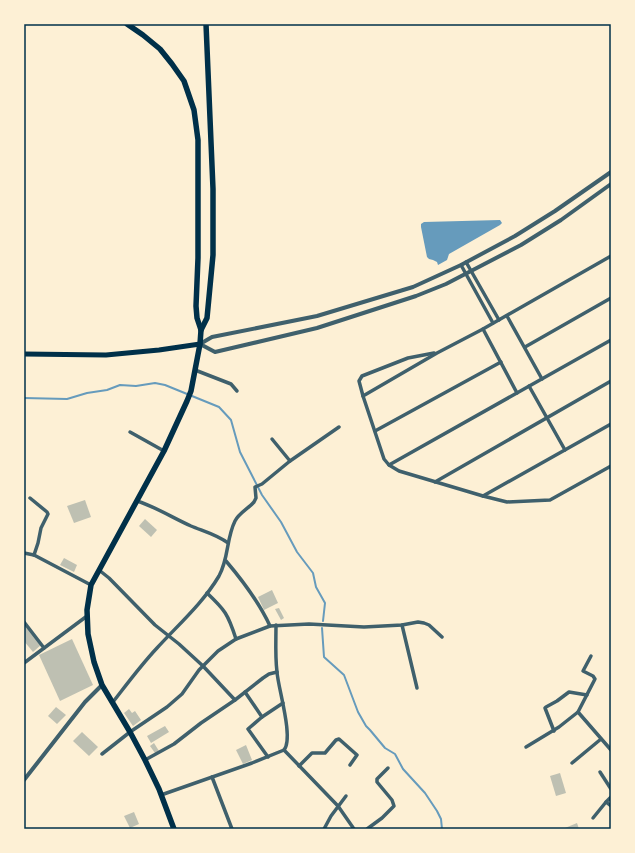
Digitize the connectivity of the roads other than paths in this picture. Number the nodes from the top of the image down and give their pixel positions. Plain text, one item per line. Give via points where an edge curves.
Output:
1 (127, 24) edge
2 (206, 24) edge
3 (611, 172) edge
4 (611, 184) edge
5 (611, 256) edge
6 (464, 264) junction
7 (471, 271) junction
8 (466, 274) junction
9 (611, 298) edge
10 (508, 316) junction
11 (499, 320) junction
12 (493, 323) junction
13 (483, 329) junction
14 (201, 330) junction
15 (611, 340) edge
16 (200, 344) junction
17 (525, 347) junction
18 (437, 353) junction
19 (24, 354) edge
20 (500, 362) junction
21 (195, 370) junction
22 (542, 379) junction
23 (611, 382) edge
24 (530, 386) junction
25 (237, 391) dead end
26 (517, 393) junction
27 (363, 396) junction
28 (547, 418) junction
29 (611, 424) edge
30 (339, 427) dead end
31 (375, 431) junction
32 (130, 432) dead end
33 (272, 439) dead end
34 (565, 450) junction
35 (164, 451) junction
36 (290, 461) junction
37 (388, 465) junction
38 (611, 466) edge
39 (435, 482) junction
40 (483, 496) junction
41 (30, 498) dead end
42 (136, 500) junction
43 (228, 543) junction
44 (24, 553) edge
45 (34, 555) junction
46 (226, 561) junction
47 (98, 570) junction
48 (91, 585) junction
49 (207, 593) junction
50 (88, 616) junction
51 (24, 622) edge
52 (276, 625) junction
53 (402, 625) junction
54 (270, 626) junction
55 (169, 636) junction
56 (442, 637) dead end
57 (236, 639) junction
58 (44, 648) junction
59 (591, 656) dead end
60 (24, 663) edge
61 (203, 666) junction
62 (277, 672) junction
63 (102, 685) junction
64 (417, 688) dead end
65 (245, 692) junction
66 (587, 695) junction
67 (235, 700) junction
68 (113, 702) junction
69 (283, 703) junction
70 (578, 712) junction
71 (262, 717) junction
72 (554, 730) junction
73 (130, 732) junction
74 (601, 739) junction
75 (526, 747) dead end
76 (284, 750) junction
77 (611, 750) edge
78 (102, 754) dead end
79 (268, 757) junction
80 (145, 760) junction
81 (572, 762) dead end
82 (350, 764) dead end
83 (299, 766) junction
84 (388, 768) dead end
85 (600, 772) dead end
86 (212, 777) junction
87 (24, 780) edge
88 (611, 789) edge
89 (161, 795) junction
90 (346, 796) dead end
91 (611, 797) edge
92 (606, 802) junction
93 (338, 806) junction
94 (611, 806) edge
95 (593, 818) dead end
96 (174, 829) edge
97 (232, 829) edge
98 (324, 829) edge
99 (354, 829) edge
100 (367, 829) edge

1 - 14 main road via 160,50 172,64 184,81 194,110 198,140 196,306
2 - 14 main road via 213,255 207,318
3 - 6 street via 555,211
4 - 7 street via 521,245
5 - 10 street
6 - 7 street
6 - 8 street
6 - 16 street via 413,287 317,316 212,337
7 - 8 street
7 - 11 street
8 - 12 street
8 - 16 street via 416,296 317,328 215,352
9 - 17 street
10 - 11 street
10 - 17 street
11 - 12 street
12 - 13 street
13 - 18 street
13 - 20 street
14 - 16 main road
15 - 22 street
16 - 19 main road via 106,355
16 - 21 main road
17 - 22 street
18 - 27 street
18 - 27 street via 408,358 362,376 359,381
20 - 26 street
20 - 31 street
21 - 25 street via 231,384
21 - 35 main road via 191,391
22 - 24 street
23 - 28 street
24 - 26 street
24 - 28 street
26 - 37 street
27 - 31 street
28 - 34 street
28 - 39 street
29 - 34 street
30 - 36 street
31 - 37 street
32 - 35 street
33 - 36 street
34 - 40 street
35 - 42 main road
36 - 43 street via 255,487 256,498 235,520
37 - 39 street
38 - 40 street via 550,500 507,502
39 - 40 street
41 - 45 street via 48,514 41,528
42 - 43 street
42 - 47 main road
43 - 46 street
44 - 45 street
45 - 48 street
46 - 49 street
46 - 54 street via 256,599
47 - 48 main road
47 - 55 street
48 - 50 main road
49 - 55 street
49 - 57 street via 223,608
50 - 58 street
50 - 63 main road via 90,646
51 - 58 street
52 - 53 street
52 - 54 street
52 - 62 street
53 - 56 street via 424,623
53 - 64 street
54 - 57 street
55 - 61 street
55 - 68 street
57 - 61 street via 218,651
58 - 60 street
59 - 66 street via 583,669 595,679
61 - 67 street
61 - 73 street via 182,694
62 - 65 street via 269,674
62 - 69 street
63 - 68 main road
63 - 87 street via 85,702
65 - 67 street
65 - 71 street
66 - 70 street
66 - 72 street via 569,692 545,708
67 - 80 street via 174,744
68 - 73 main road
69 - 71 street
69 - 76 street via 287,728
70 - 72 street
70 - 74 street
71 - 79 street via 248,729
72 - 75 street
73 - 78 street
73 - 80 main road
74 - 77 street
74 - 81 street
76 - 79 street
76 - 83 street
79 - 86 street
80 - 89 main road
82 - 83 street via 357,755 339,739 325,753 312,753
83 - 93 street
84 - 100 street via 377,782 395,805
85 - 88 street
86 - 89 street
86 - 97 street
89 - 96 main road
90 - 93 street
91 - 92 street
92 - 94 street
92 - 95 street
93 - 98 street
93 - 99 street

